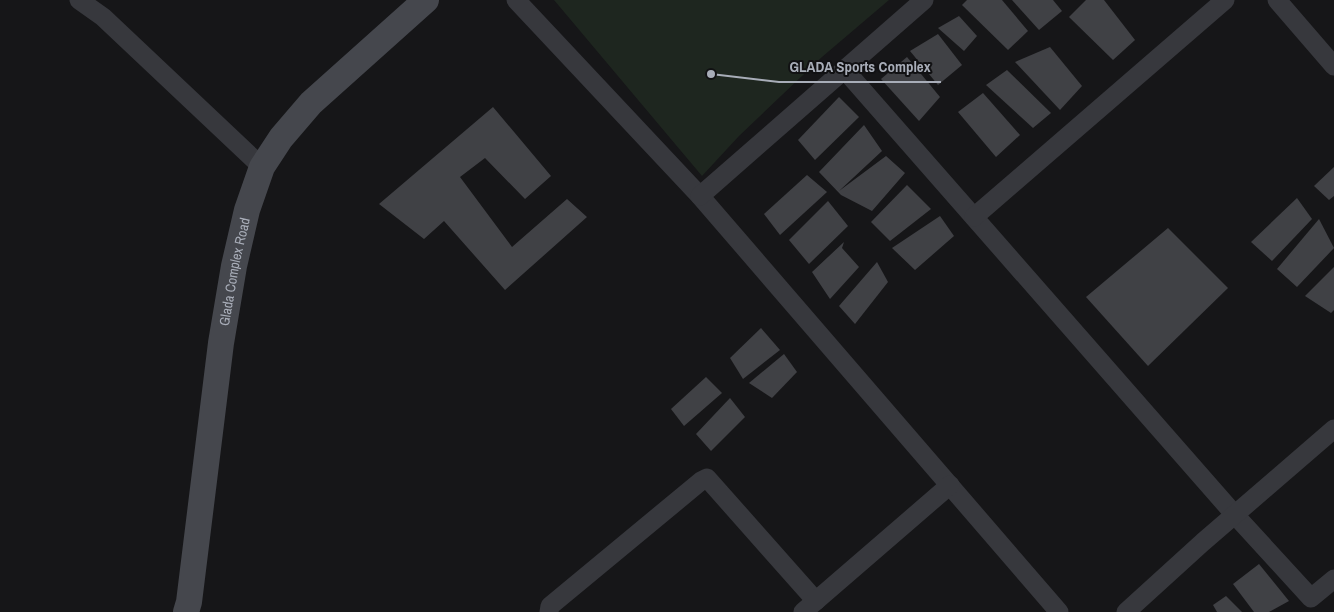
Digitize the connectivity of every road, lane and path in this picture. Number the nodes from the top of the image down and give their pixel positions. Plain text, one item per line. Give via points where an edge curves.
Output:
1 (79, 0) edge
2 (426, 0) edge
3 (516, 0) edge
4 (924, 0) edge
5 (1225, 0) edge
6 (1278, 0) edge
7 (1334, 66) edge
8 (844, 69) junction
9 (262, 167) junction
10 (700, 196) junction
11 (974, 217) junction
12 (1334, 429) edge
13 (950, 485) junction
14 (1235, 515) junction
15 (1334, 579) edge
16 (1316, 605) edge
17 (809, 606) edge
18 (186, 612) edge
19 (549, 612) edge
20 (1059, 612) edge
21 (1126, 612) edge

1 - 9 street via 103,17
2 - 9 street, Glada Complex Road via 312,104 280,138
3 - 10 street
4 - 8 street
5 - 11 street
6 - 7 street
8 - 10 street
8 - 11 street
9 - 18 street, Glada Complex Road via 247,210 234,266
10 - 13 street
11 - 14 street
12 - 14 street
13 - 17 street
13 - 20 street
14 - 16 street
14 - 21 street
15 - 16 street
17 - 19 street via 707,478 550,606

